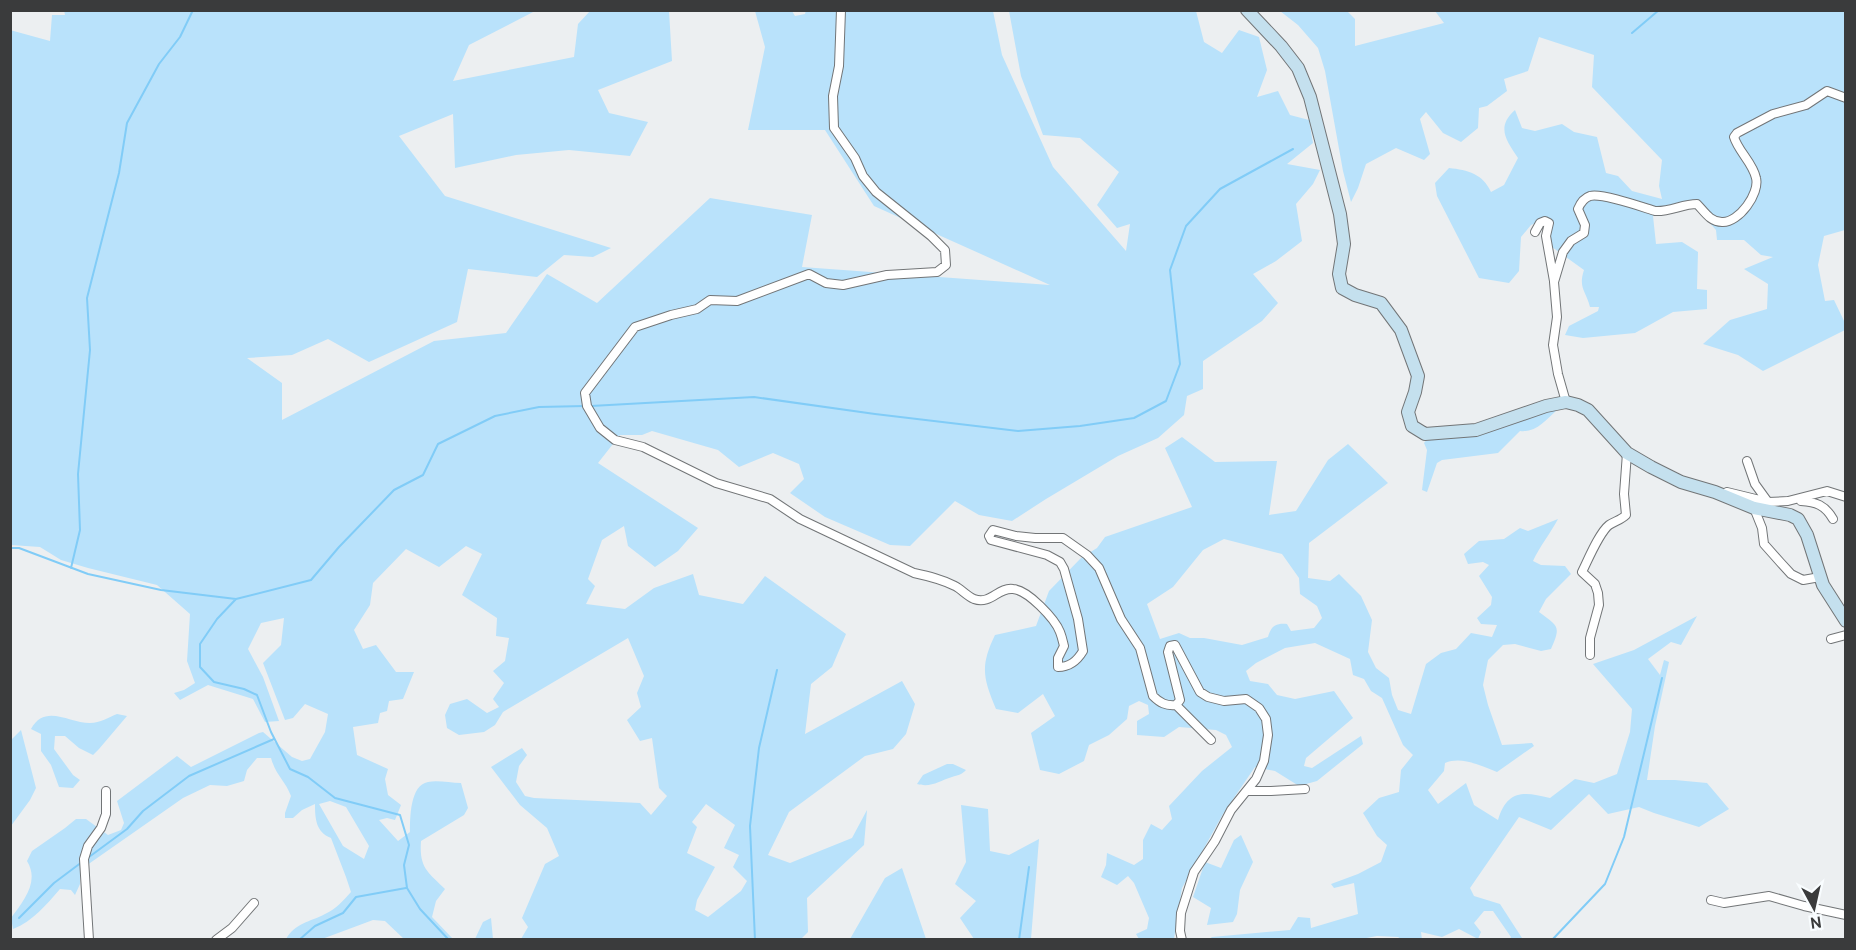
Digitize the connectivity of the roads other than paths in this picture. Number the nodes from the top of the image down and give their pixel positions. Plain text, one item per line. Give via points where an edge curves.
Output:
1 (841, 10) edge
2 (1247, 10) edge
3 (1845, 98) edge
4 (1535, 232) dead end
5 (1554, 282) junction
6 (1566, 402) junction
7 (1627, 453) junction
8 (1747, 461) dead end
9 (1715, 492) junction
10 (1845, 497) edge
11 (1788, 501) junction
12 (1768, 502) junction
13 (1754, 508) junction
14 (1833, 519) dead end
15 (1820, 577) junction
16 (1845, 621) edge
17 (1845, 635) edge
18 (1832, 639) dead end
19 (1590, 655) dead end
20 (1176, 705) junction
21 (1211, 740) dead end
22 (1305, 789) dead end
23 (106, 791) dead end
24 (1247, 791) junction
25 (1711, 900) dead end
26 (254, 903) dead end
27 (1845, 915) edge
28 (89, 939) edge
29 (216, 939) edge
30 (1182, 939) edge

1 - 20 street via 834,128 876,192 945,250 946,265 937,272 843,285 826,283 809,274 737,301 710,300 697,309 634,327 585,393 588,406 600,428 615,440 643,447 716,483 770,499 800,519 915,573 953,585 973,598 984,601 1000,591 1013,589 1026,594 1060,632 1064,646 1058,667 1077,660 1083,651 1064,569 1047,555 988,536 993,530 1016,536 1063,538 1088,555 1098,568 1120,619 1140,648 1153,696 1167,706
2 - 6 main road via 1298,68 1310,97 1340,214 1344,244 1339,274 1342,288 1381,303 1401,330 1418,376 1408,412 1412,426 1425,434 1476,430
3 - 5 street via 1827,91 1806,105 1773,114 1737,133 1736,143 1757,179 1745,210 1728,222 1709,218 1697,204 1655,212 1589,196 1578,209 1584,232 1563,252
4 - 5 street via 1539,223 1549,223 1546,236
5 - 6 street via 1557,317 1553,345
6 - 7 main road via 1588,410
7 - 9 main road via 1682,482
7 - 19 street via 1626,515 1609,525 1582,572 1598,593
8 - 12 street via 1755,484
9 - 12 street
9 - 13 main road
10 - 11 street via 1827,491
11 - 12 street
11 - 14 street via 1819,504
13 - 15 main road via 1798,519
13 - 15 street via 1764,544 1780,562 1803,580
15 - 16 main road
17 - 18 street
20 - 21 street
20 - 24 street via 1180,700 1168,652 1175,645 1200,692 1224,701 1246,699 1258,708 1266,719 1268,747
22 - 24 street
23 - 28 street via 106,814 84,860
24 - 30 street via 1194,872 1181,913
25 - 27 street via 1724,903 1769,896
26 - 29 street via 232,928

